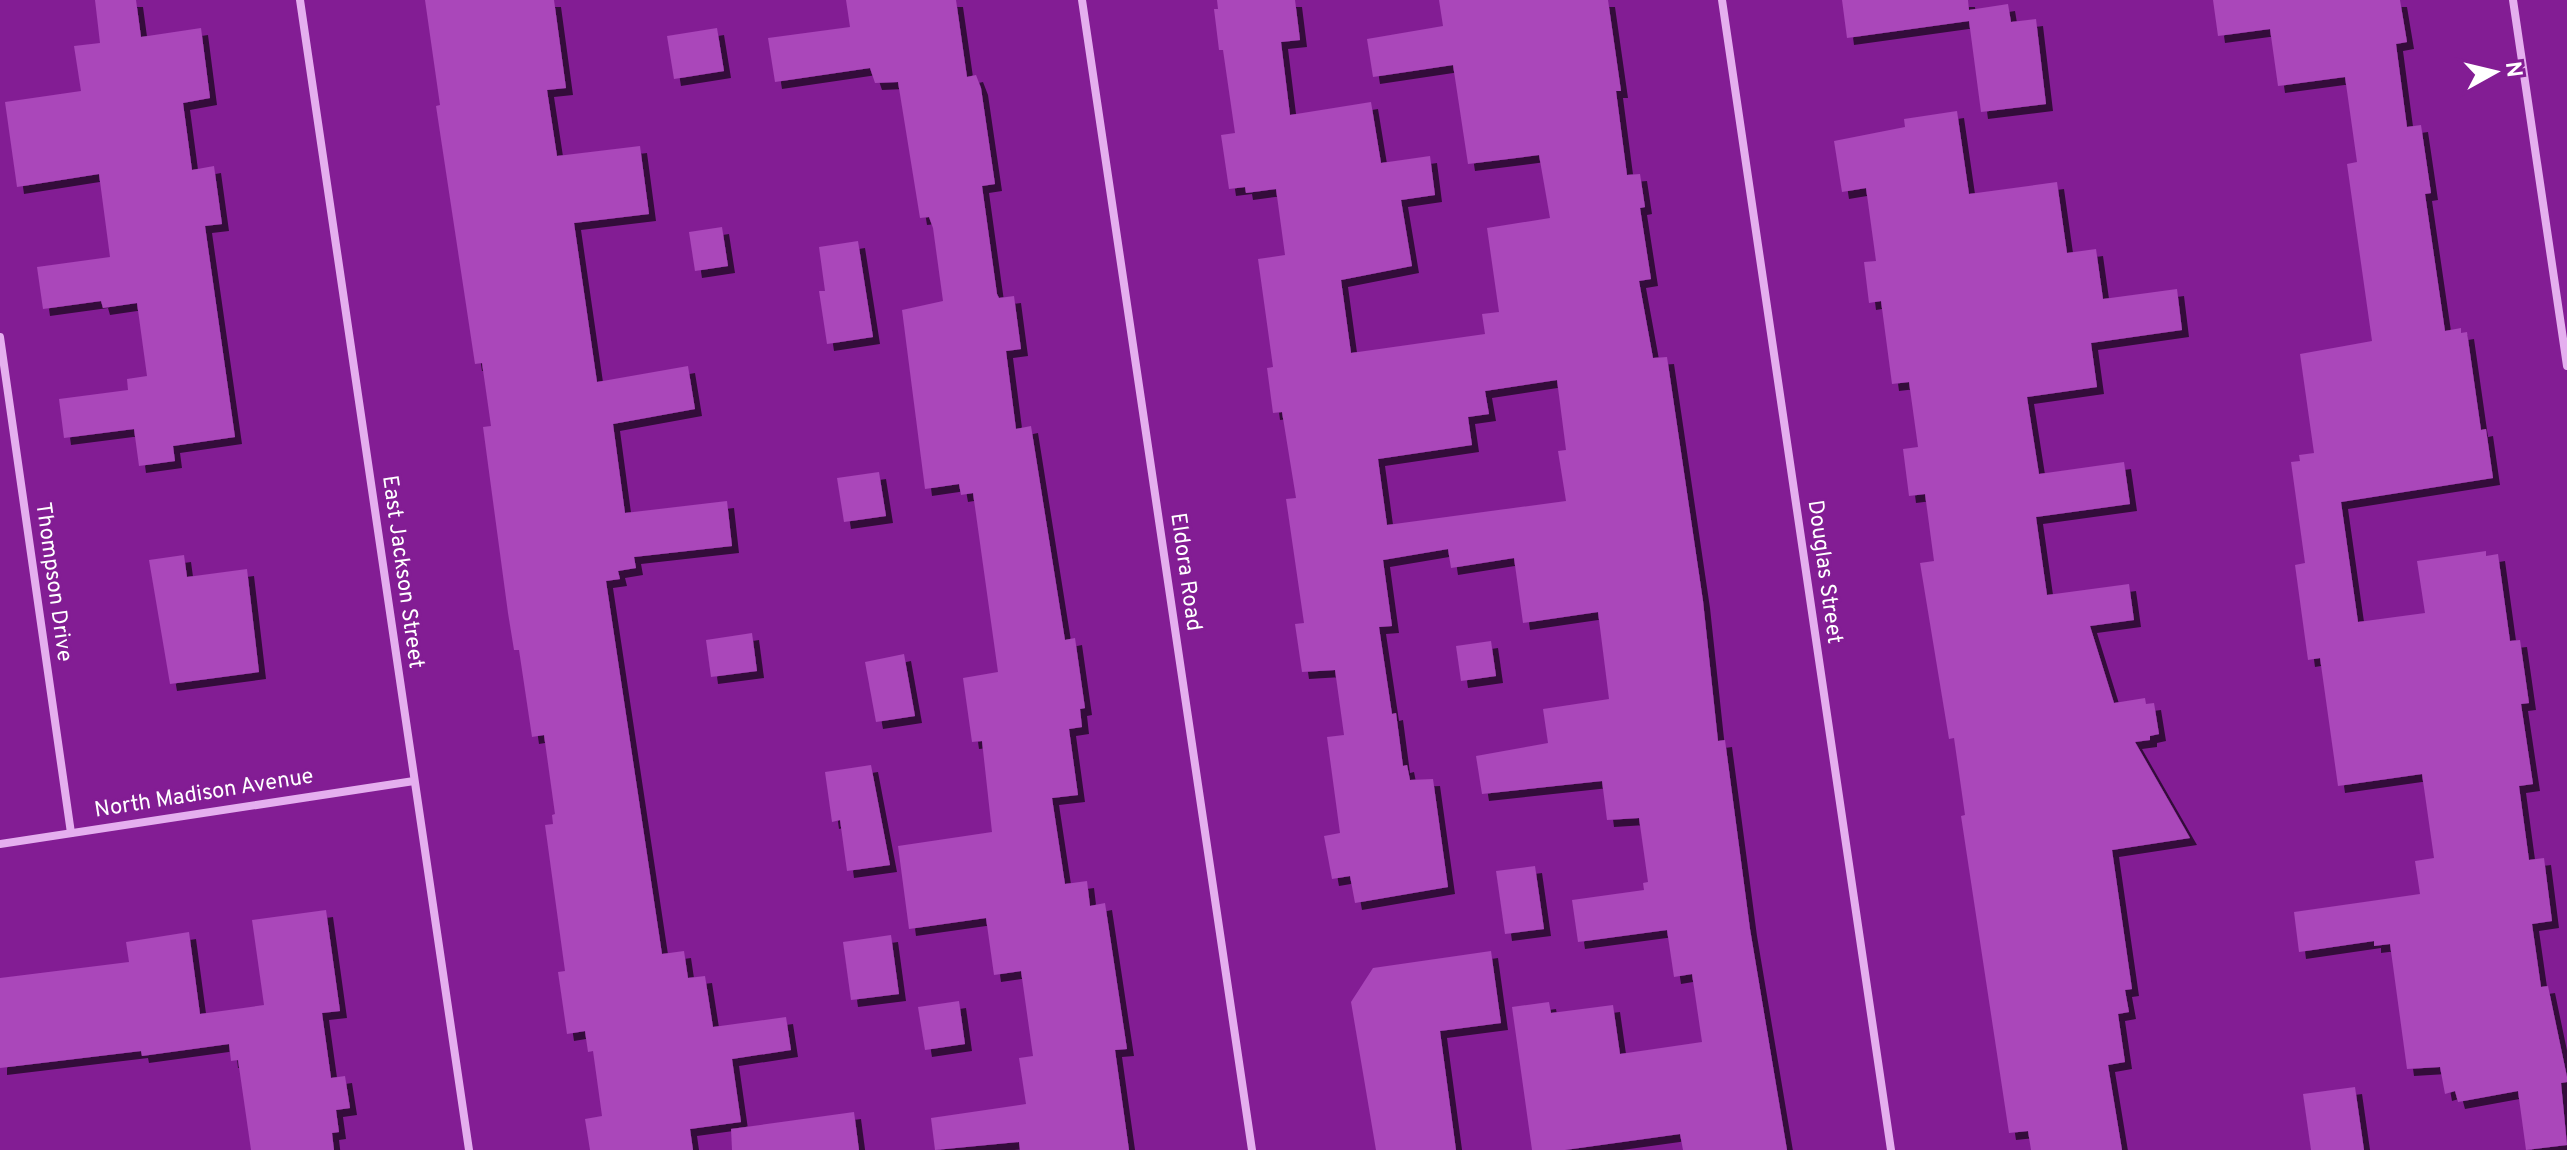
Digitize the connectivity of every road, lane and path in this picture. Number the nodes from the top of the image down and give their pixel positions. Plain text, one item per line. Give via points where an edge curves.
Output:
1 (300, 0) edge
2 (1082, 0) edge
3 (1722, 0) edge
4 (2513, 0) edge
5 (0, 337) edge
6 (2567, 366) edge
7 (414, 781) junction
8 (71, 833) junction
9 (0, 844) edge
10 (469, 1150) edge
11 (1252, 1150) edge
12 (1891, 1150) edge

1 - 7 street, East Jackson Street
2 - 11 street, Eldora Road
3 - 12 street, Douglas Street
4 - 6 street
5 - 8 street, Thompson Drive
7 - 8 street, North Madison Avenue
7 - 10 street, East Jackson Street
8 - 9 street, North Madison Avenue

